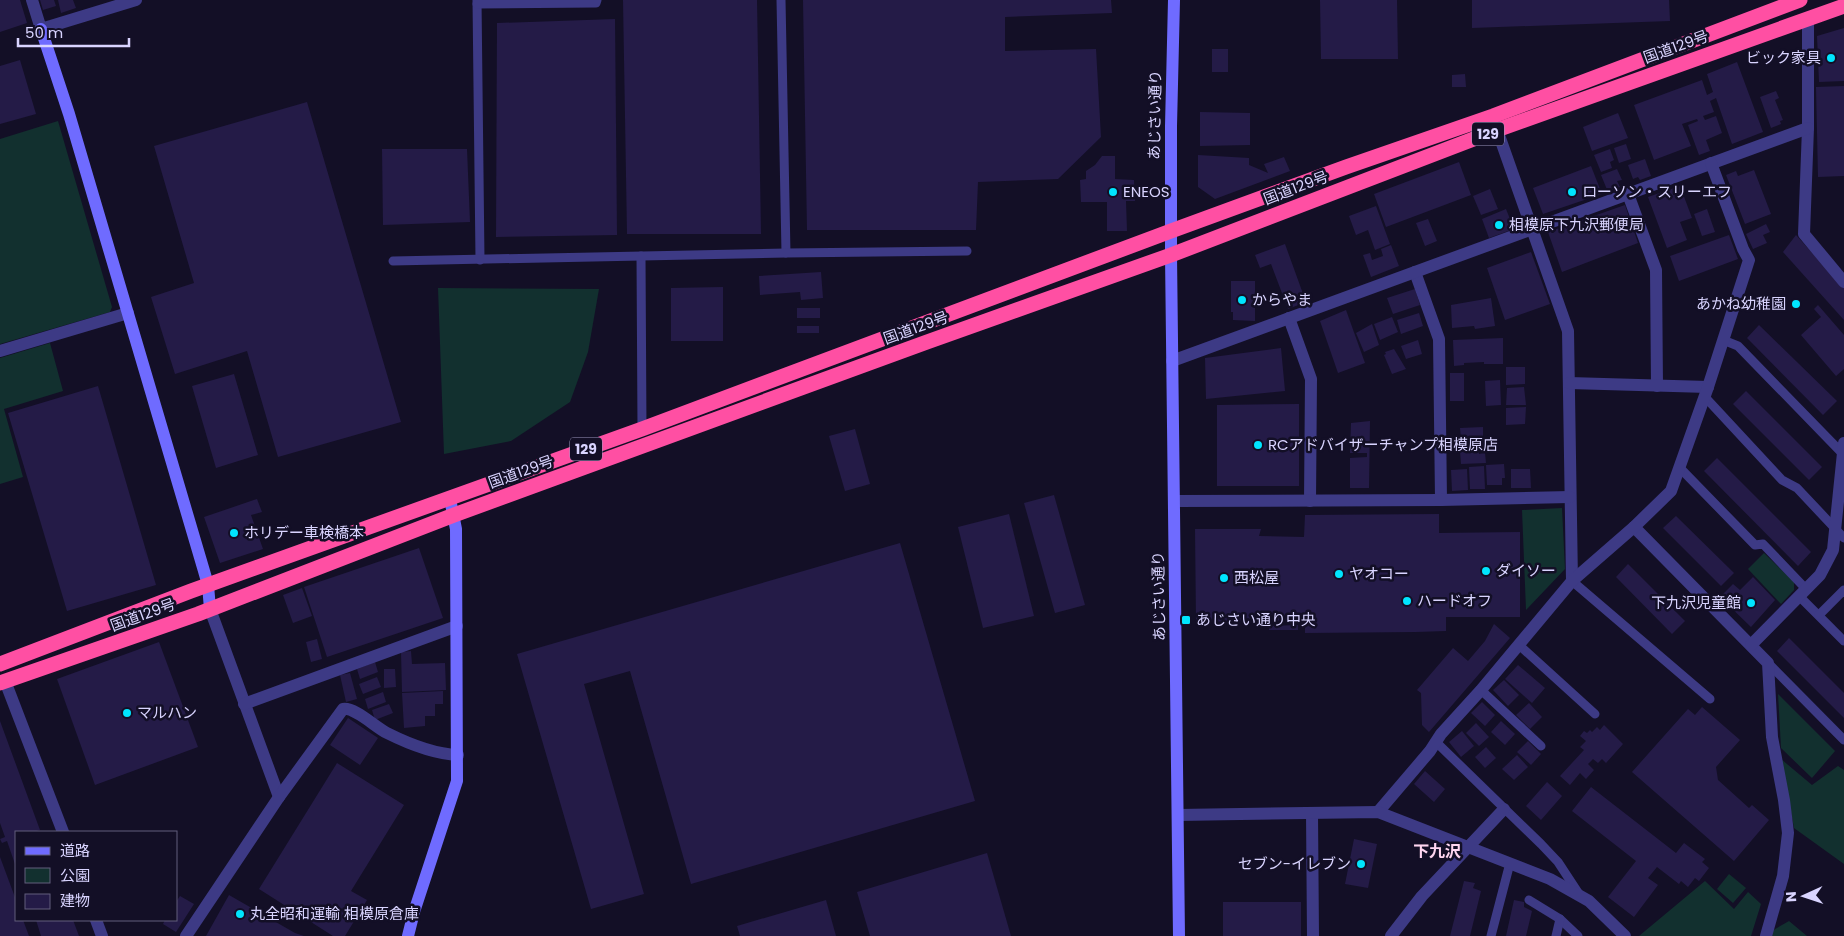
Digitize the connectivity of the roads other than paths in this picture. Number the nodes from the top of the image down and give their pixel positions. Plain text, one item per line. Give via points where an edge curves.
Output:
1 (32, 0) edge
2 (136, 0) edge
3 (597, 0) edge
4 (781, 0) edge
5 (1174, 0) edge
6 (1800, 0) edge
7 (477, 2) edge
8 (1844, 6) edge
9 (1808, 20) junction
10 (41, 29) junction
11 (1495, 123) junction
12 (1808, 128) junction
13 (1711, 163) junction
14 (1628, 194) junction
15 (1532, 229) junction
16 (1171, 231) junction
17 (967, 252) dead end
18 (786, 253) junction
19 (1171, 255) junction
20 (640, 256) junction
21 (480, 260) junction
22 (393, 261) dead end
23 (1416, 272) junction
24 (1844, 282) edge
25 (128, 313) junction
26 (1289, 318) junction
27 (1723, 340) junction
28 (0, 351) edge
29 (1172, 361) junction
30 (1569, 383) junction
31 (1657, 386) junction
32 (1707, 392) junction
33 (642, 428) junction
34 (1844, 447) edge
35 (1680, 467) junction
36 (1570, 496) junction
37 (450, 499) junction
38 (1442, 500) junction
39 (1174, 501) junction
40 (1310, 501) junction
41 (454, 515) junction
42 (1634, 527) junction
43 (1840, 534) edge
44 (1572, 581) junction
45 (208, 585) junction
46 (1844, 590) edge
47 (1803, 592) junction
48 (210, 609) junction
49 (1819, 615) junction
50 (457, 626) junction
51 (1844, 641) edge
52 (1520, 645) junction
53 (1751, 645) junction
54 (1768, 663) junction
55 (0, 664) edge
56 (2, 682) edge
57 (1481, 690) junction
58 (1710, 699) dead end
59 (244, 704) junction
60 (1595, 714) dead end
61 (1844, 740) edge
62 (1436, 742) junction
63 (1541, 746) dead end
64 (458, 754) junction
65 (280, 797) junction
66 (1504, 809) junction
67 (1378, 812) junction
68 (1312, 813) junction
69 (1178, 814) junction
70 (63, 831) edge
71 (1470, 847) junction
72 (1510, 863) junction
73 (1579, 894) junction
74 (1529, 900) dead end
75 (1560, 919) junction
76 (96, 921) edge
77 (102, 936) edge
78 (186, 936) edge
79 (408, 936) edge
80 (1179, 936) edge
81 (1313, 936) edge
82 (1391, 936) edge
83 (1491, 936) edge
84 (1556, 936) edge
85 (1578, 936) edge
86 (1625, 936) edge
87 (1766, 936) edge

1 - 10 street
2 - 10 street
3 - 7 lane via 596,3
4 - 18 lane
5 - 16 street, あじさい通り
6 - 11 highway, 国道129号 / 129
7 - 21 lane
8 - 9 highway, 国道129号 / 129
9 - 11 highway, 国道129号 / 129
9 - 12 street
10 - 25 street
11 - 15 street
11 - 16 highway, 国道129号 / 129 via 1346,167
11 - 19 highway, 国道129号 / 129
12 - 13 street
12 - 24 street via 1804,234
13 - 14 street
13 - 27 street via 1749,260
14 - 15 street
14 - 31 street via 1656,270
15 - 23 street
15 - 30 street via 1568,331
16 - 19 street, あじさい通り
16 - 33 highway, 国道129号 / 129
17 - 18 lane
18 - 20 lane
19 - 29 street, あじさい通り
19 - 41 highway, 国道129号 / 129
20 - 21 lane
20 - 33 lane
21 - 22 lane
23 - 26 street
23 - 38 street via 1439,338
25 - 28 street
25 - 45 street
26 - 29 street
26 - 40 street via 1311,379
27 - 32 street
27 - 34 lane via 1738,346
29 - 39 street, あじさい通り
30 - 31 street
30 - 36 street
31 - 32 street
32 - 35 street
32 - 43 lane via 1782,480 1796,488
33 - 37 highway, 国道129号 / 129
34 - 43 street
35 - 42 street via 1671,492
35 - 47 lane via 1755,545 1763,544
36 - 38 street
36 - 44 street
37 - 41 street
37 - 45 highway, 国道129号 / 129
38 - 40 street
39 - 40 street
39 - 69 street, あじさい通り
41 - 48 highway, 国道129号 / 129
41 - 50 street
42 - 44 street
42 - 53 street
43 - 47 street via 1820,574
44 - 52 street
44 - 58 lane
45 - 48 street
45 - 55 highway, 国道129号 / 129
46 - 49 lane
47 - 49 lane
47 - 53 street
48 - 56 highway, 国道129号 / 129
48 - 59 street
49 - 51 lane
50 - 59 street
50 - 64 street
52 - 57 street
52 - 60 lane
53 - 54 street
54 - 61 lane
54 - 87 street via 1772,737 1788,833 1783,876
56 - 70 street
57 - 62 street
57 - 63 lane
59 - 65 street
62 - 66 lane
62 - 67 street
64 - 65 street via 438,753 408,743 352,710 343,709
64 - 79 street via 457,782
65 - 78 street
66 - 71 street
66 - 73 lane via 1558,862
67 - 68 street
67 - 71 street
68 - 69 street
68 - 81 street
69 - 80 street, あじさい通り
71 - 72 street
71 - 82 street via 1422,896
72 - 73 street
72 - 83 lane
73 - 86 street
74 - 75 lane
75 - 84 lane
75 - 85 lane
76 - 77 street

